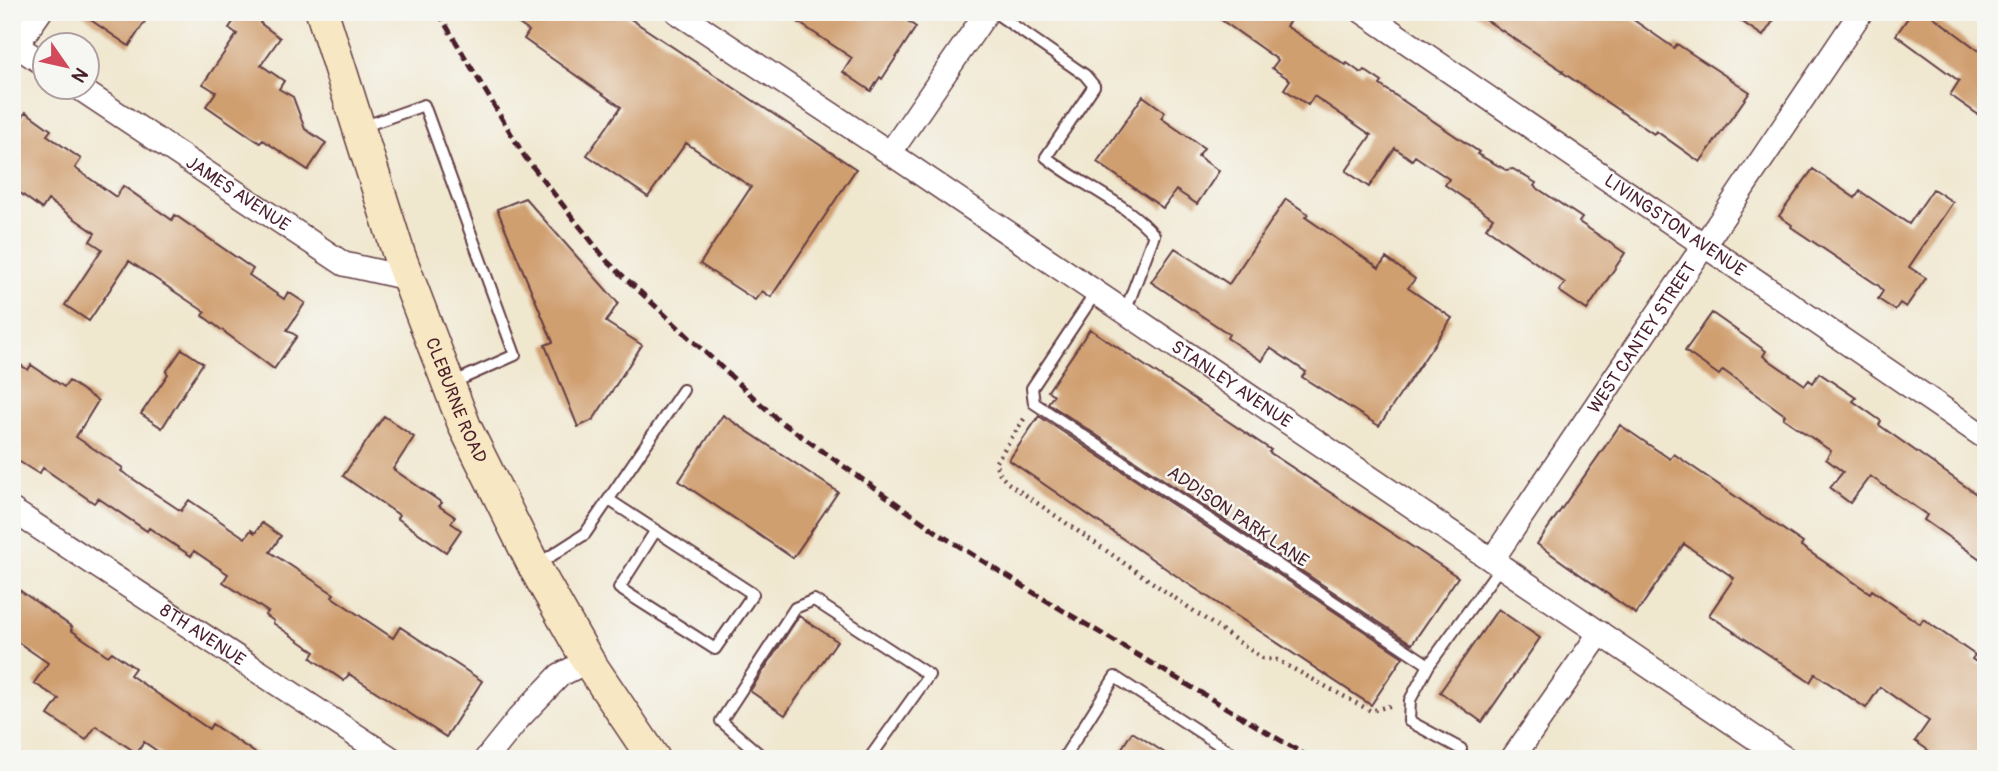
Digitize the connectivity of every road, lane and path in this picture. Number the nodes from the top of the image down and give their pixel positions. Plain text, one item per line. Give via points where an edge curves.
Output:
1 (40, 12) edge
2 (322, 12) edge
3 (677, 12) edge
4 (987, 12) edge
5 (994, 12) edge
6 (1363, 12) edge
7 (1861, 12) edge
8 (14, 47) edge
9 (32, 57) edge
10 (100, 102) edge
11 (359, 128) junction
12 (890, 153) junction
13 (1704, 245) junction
14 (407, 278) junction
15 (1096, 292) junction
16 (1125, 312) junction
17 (448, 384) junction
18 (683, 390) dead end
19 (1034, 403) junction
20 (1986, 438) edge
21 (609, 499) junction
22 (12, 510) edge
23 (656, 530) junction
24 (1496, 563) junction
25 (534, 566) junction
26 (1600, 633) junction
27 (589, 661) junction
28 (1429, 665) junction
29 (1410, 700) junction
30 (1461, 749) dead end
31 (392, 759) edge
32 (486, 759) edge
33 (654, 759) edge
34 (765, 759) edge
35 (869, 759) edge
36 (1063, 759) edge
37 (1241, 759) edge
38 (1512, 759) edge
39 (1786, 759) edge

1 - 8 street
2 - 11 main road, CLEBURNE ROAD
3 - 12 street, STANLEY AVENUE
4 - 12 street
5 - 16 lane via 1086,75 1094,86 1046,157 1154,235
6 - 13 street, LIVINGSTON AVENUE
7 - 13 street, WEST CANTEY STREET
8 - 9 street
10 - 14 street, JAMES AVENUE via 344,264
11 - 14 main road, CLEBURNE ROAD
11 - 17 lane via 424,106 515,355
12 - 15 street, STANLEY AVENUE
13 - 20 street, LIVINGSTON AVENUE
13 - 24 street, WEST CANTEY STREET
14 - 17 main road, CLEBURNE ROAD
15 - 16 street, STANLEY AVENUE
15 - 19 lane via 1032,388
16 - 24 street, STANLEY AVENUE
17 - 25 main road, CLEBURNE ROAD
18 - 21 lane
19 - 28 lane, ADDISON PARK LANE
19 - 29 path via 995,463 1007,483 1262,658 1277,660 1371,711
21 - 23 lane
21 - 25 lane via 585,534
22 - 31 street, 8TH AVENUE
23 - 23 lane via 752,594 715,649 619,588
24 - 26 street, STANLEY AVENUE
24 - 28 lane
25 - 27 main road, CLEBURNE ROAD
26 - 38 street
26 - 39 street, STANLEY AVENUE
27 - 32 street via 560,675
27 - 33 main road, CLEBURNE ROAD
28 - 29 lane
29 - 30 lane via 1409,721
34 - 35 lane via 721,721 794,608 814,600 929,676
36 - 37 lane via 1115,677

